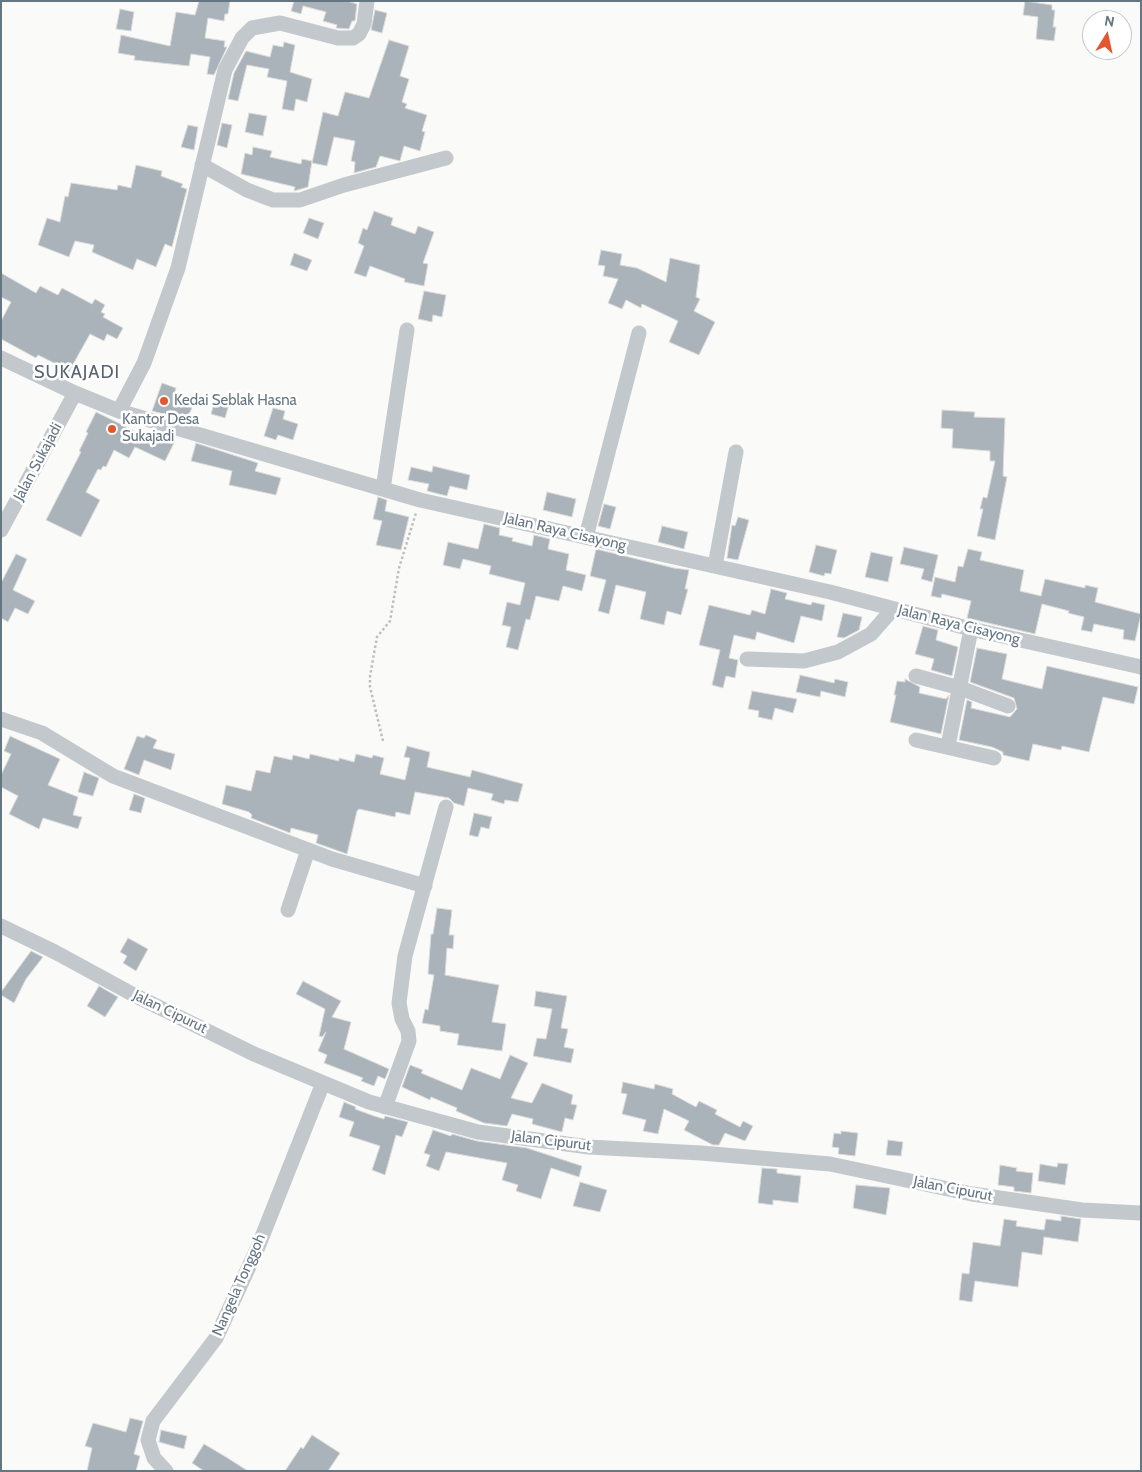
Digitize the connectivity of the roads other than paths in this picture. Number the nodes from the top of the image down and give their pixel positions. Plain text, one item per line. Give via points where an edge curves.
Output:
1 (367, 1) edge
2 (446, 158) dead end
3 (202, 166) junction
4 (407, 330) dead end
5 (639, 333) dead end
6 (1, 358) edge
7 (74, 393) junction
8 (119, 411) junction
9 (736, 452) dead end
10 (383, 489) junction
11 (1, 530) edge
12 (586, 537) junction
13 (715, 566) junction
14 (893, 609) junction
15 (971, 629) junction
16 (747, 659) dead end
17 (1141, 667) edge
18 (916, 676) dead end
19 (960, 688) junction
20 (1008, 706) dead end
21 (1, 719) edge
22 (916, 740) dead end
23 (948, 746) junction
24 (994, 758) dead end
25 (446, 807) dead end
26 (308, 850) junction
27 (425, 886) junction
28 (288, 910) dead end
29 (1, 926) edge
30 (323, 1083) junction
31 (385, 1107) junction
32 (1141, 1213) edge
33 (166, 1471) edge

1 - 3 street via 364,24 360,34 353,38 338,38 280,23 252,28 242,38 225,70
2 - 3 street via 300,200 273,200
3 - 8 street via 178,268 144,363
4 - 10 street
5 - 12 street
6 - 7 street, Jalan Raya Cisayong
7 - 8 street, Jalan Raya Cisayong
7 - 11 street, Jalan Sukajadi
8 - 10 street, Jalan Raya Cisayong
9 - 13 street
10 - 12 street, Jalan Raya Cisayong
12 - 13 street, Jalan Raya Cisayong
13 - 14 street, Jalan Raya Cisayong
14 - 15 street, Jalan Raya Cisayong
14 - 16 street via 871,634 838,652 804,661
15 - 17 street, Jalan Raya Cisayong
15 - 19 street
18 - 19 street
19 - 20 street
19 - 23 street
21 - 26 street via 42,733 113,776
22 - 23 street
23 - 24 street
25 - 27 street
26 - 27 street
26 - 28 street
27 - 31 street via 404,956 399,1003 408,1031 408,1049
29 - 30 street, Jalan Cipurut via 254,1054
30 - 31 street, Jalan Cipurut
30 - 33 street, Nangela Tonggoh via 258,1247 216,1338 152,1421 148,1440 154,1458
31 - 32 street, Jalan Cipurut via 478,1132 546,1142 830,1164 972,1194 1082,1210

